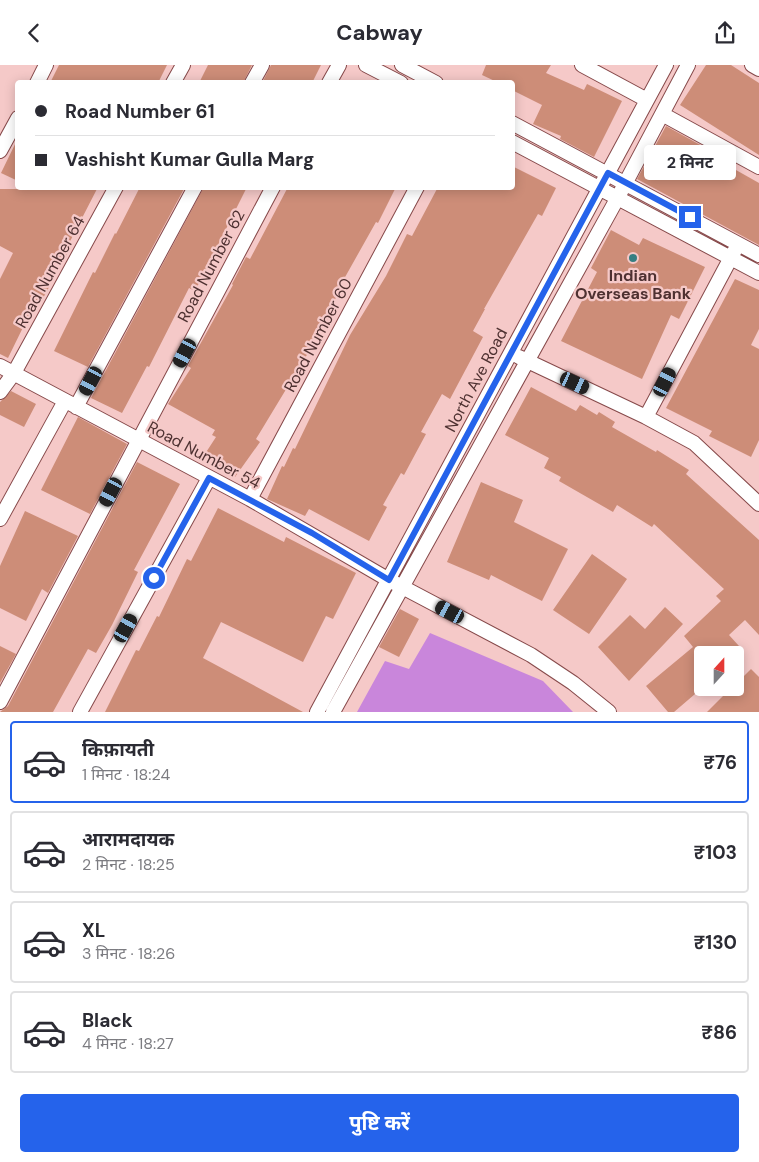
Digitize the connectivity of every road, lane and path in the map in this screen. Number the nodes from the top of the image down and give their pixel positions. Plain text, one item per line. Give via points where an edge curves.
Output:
1 (46, 65) edge
2 (183, 65) edge
3 (262, 65) edge
4 (339, 65) edge
5 (366, 65) edge
6 (402, 65) edge
7 (582, 65) edge
8 (666, 65) edge
9 (688, 65) edge
10 (752, 65) edge
11 (759, 69) edge
12 (38, 80) edge
13 (175, 80) edge
14 (254, 80) edge
15 (331, 80) edge
16 (395, 80) edge
17 (430, 80) edge
18 (647, 100) junction
19 (662, 114) junction
20 (15, 124) edge
21 (515, 125) edge
22 (515, 144) edge
23 (0, 151) edge
24 (759, 167) edge
25 (608, 173) junction
26 (626, 182) junction
27 (599, 189) junction
28 (114, 190) edge
29 (193, 190) edge
30 (271, 190) edge
31 (415, 190) edge
32 (617, 199) junction
33 (738, 244) junction
34 (759, 255) edge
35 (730, 258) junction
36 (759, 273) edge
37 (511, 352) junction
38 (527, 361) junction
39 (0, 366) edge
40 (14, 373) junction
41 (0, 392) edge
42 (70, 404) junction
43 (646, 417) junction
44 (138, 441) junction
45 (209, 478) junction
46 (250, 499) junction
47 (758, 499) edge
48 (0, 519) edge
49 (389, 580) junction
50 (402, 586) junction
51 (0, 702) edge
52 (80, 712) edge
53 (317, 712) edge
54 (333, 712) edge
55 (609, 712) edge

1 - 12 street
2 - 13 street
3 - 14 street
4 - 15 street
5 - 16 street
6 - 17 street
7 - 18 street
8 - 18 street, North Ave Road
9 - 19 street
10 - 11 street
18 - 25 street, North Ave Road
19 - 24 street
19 - 26 street
20 - 23 street
21 - 25 street
22 - 27 street
25 - 26 street
25 - 27 street, North Ave Road
26 - 32 street
26 - 33 street
27 - 32 street
27 - 37 street, North Ave Road
28 - 40 street, Road Number 64
29 - 42 street
30 - 44 street, Road Number 62
31 - 46 street, Road Number 60
32 - 35 street
32 - 38 street
33 - 34 street
33 - 35 street
35 - 36 street
35 - 43 street
37 - 38 street
37 - 49 street, North Ave Road
38 - 43 street
38 - 50 street
39 - 40 street, Road Number 54
40 - 41 street, Road Number 64
40 - 42 street, Road Number 54
42 - 44 street, Road Number 54
42 - 48 street
43 - 47 street via 694,443
44 - 45 street, Road Number 54
44 - 51 street, Road Number 62
45 - 46 street, Road Number 54
45 - 52 street
46 - 49 street, Road Number 54
49 - 50 street, Road Number 54
49 - 53 street, North Ave Road
50 - 54 street
50 - 55 street, Road Number 54 via 531,655

